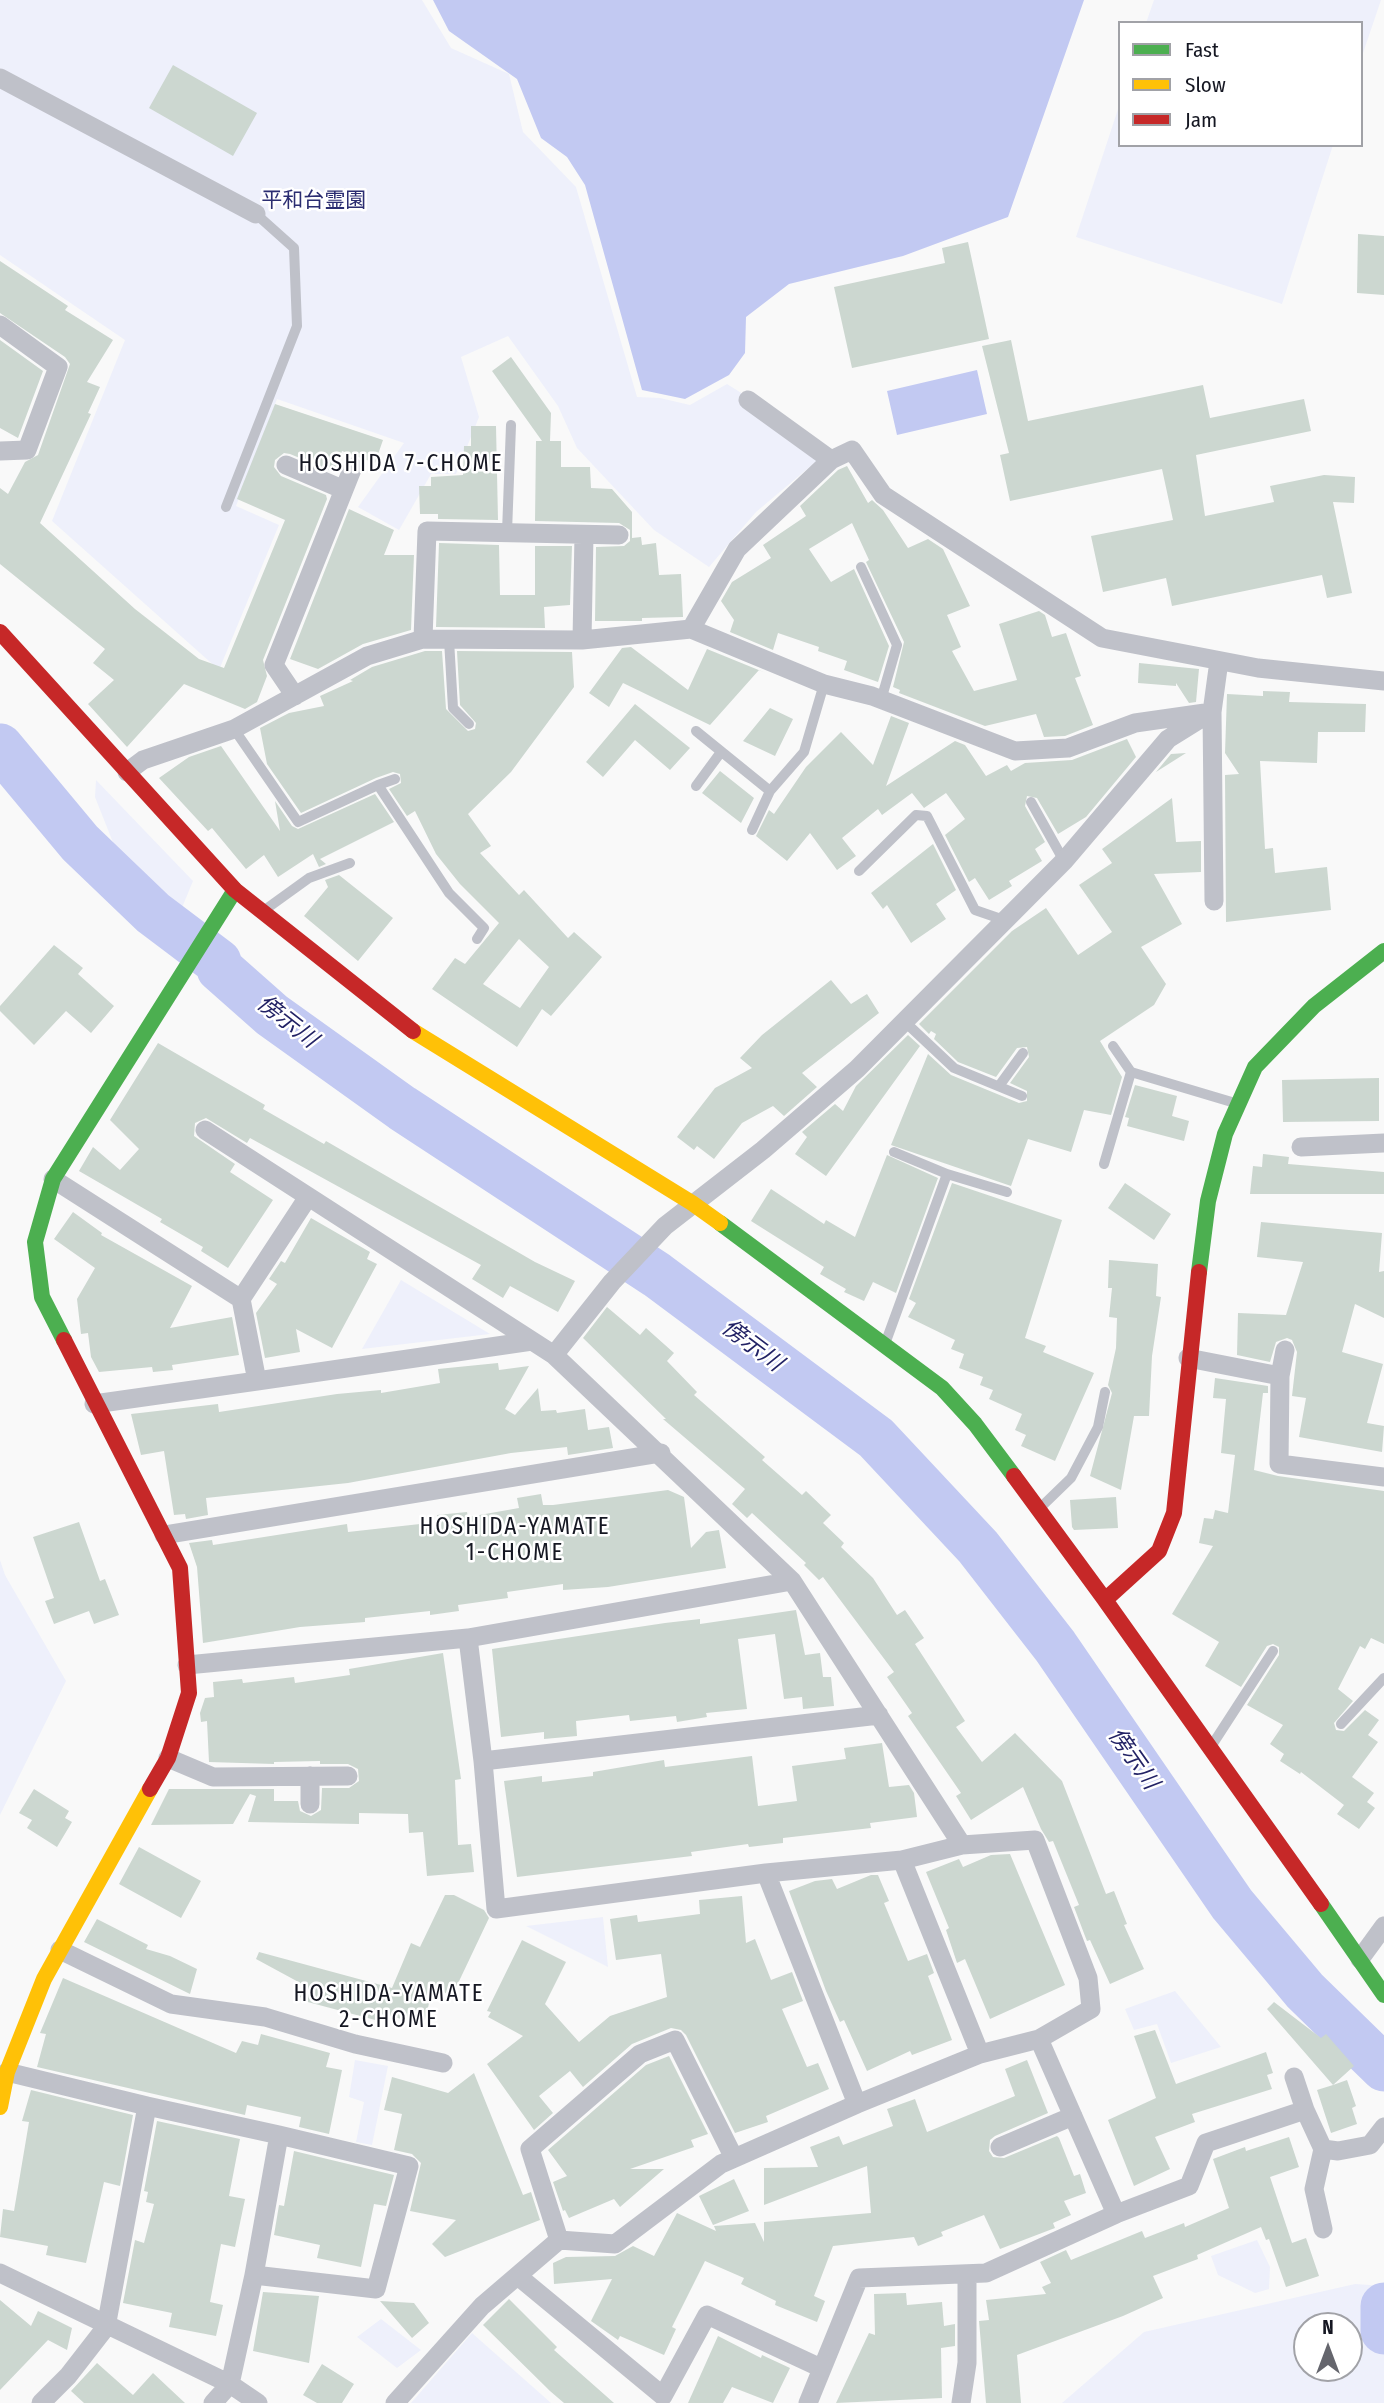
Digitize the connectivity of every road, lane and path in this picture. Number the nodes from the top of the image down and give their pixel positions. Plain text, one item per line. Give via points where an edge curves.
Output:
1 (0, 78) edge
2 (256, 214) joint
3 (0, 325) edge
4 (748, 400) dead end
5 (511, 425) dead end
6 (0, 451) edge
7 (831, 460) junction
8 (286, 465) dead end
9 (353, 467) dead end
10 (342, 489) junction
11 (226, 507) dead end
12 (507, 532) junction
13 (584, 535) junction
14 (619, 535) dead end
15 (326, 538) junction
16 (344, 547) dead end
17 (861, 567) dead end
18 (691, 629) junction
19 (0, 632) edge
20 (423, 639) junction
21 (449, 640) junction
22 (582, 640) junction
23 (1219, 661) junction
24 (1384, 681) edge
25 (824, 684) junction
26 (295, 696) junction
27 (881, 700) junction
28 (1212, 712) junction
29 (468, 724) dead end
30 (234, 729) junction
31 (696, 731) dead end
32 (721, 752) junction
33 (127, 772) junction
34 (395, 779) dead end
35 (378, 785) junction
36 (696, 786) dead end
37 (770, 791) junction
38 (1031, 802) dead end
39 (752, 830) dead end
40 (1064, 861) junction
41 (350, 863) dead end
42 (859, 871) dead end
43 (235, 891) junction
44 (1214, 901) dead end
45 (262, 912) junction
46 (1004, 920) junction
47 (477, 939) dead end
48 (1384, 951) edge
49 (904, 1021) junction
50 (1113, 1046) dead end
51 (1023, 1053) dead end
52 (1131, 1072) junction
53 (999, 1086) junction
54 (1022, 1096) dead end
55 (1238, 1104) junction
56 (205, 1130) dead end
57 (1384, 1143) edge
58 (1301, 1147) dead end
59 (894, 1152) dead end
60 (1104, 1164) dead end
61 (947, 1174) junction
62 (53, 1179) junction
63 (1007, 1192) dead end
64 (308, 1197) junction
65 (692, 1203) junction
66 (241, 1299) junction
67 (532, 1342) junction
68 (885, 1345) junction
69 (1285, 1350) dead end
70 (554, 1355) junction
71 (1188, 1358) junction
72 (1280, 1376) junction
73 (257, 1381) junction
74 (1105, 1392) dead end
75 (94, 1404) junction
76 (661, 1453) junction
77 (1384, 1477) edge
78 (1038, 1509) junction
79 (164, 1535) junction
80 (792, 1581) junction
81 (1105, 1600) junction
82 (468, 1638) junction
83 (1273, 1651) dead end
84 (187, 1664) junction
85 (1384, 1678) edge
86 (879, 1715) junction
87 (1341, 1724) dead end
88 (1212, 1745) junction
89 (168, 1758) junction
90 (484, 1761) junction
91 (310, 1776) junction
92 (348, 1776) dead end
93 (310, 1804) dead end
94 (962, 1844) junction
95 (902, 1860) junction
96 (766, 1873) junction
97 (1384, 1926) edge
98 (61, 1950) junction
99 (1360, 1959) junction
100 (1384, 1994) edge
101 (1040, 2039) junction
102 (980, 2054) junction
103 (443, 2063) dead end
104 (7, 2072) junction
105 (1294, 2077) dead end
106 (857, 2104) junction
107 (147, 2106) junction
108 (0, 2107) edge
109 (1305, 2110) junction
110 (1073, 2116) junction
111 (1384, 2127) edge
112 (279, 2135) junction
113 (1000, 2147) dead end
114 (1324, 2149) junction
115 (734, 2158) junction
116 (1116, 2214) junction
117 (1323, 2229) dead end
118 (559, 2240) junction
119 (0, 2273) edge
120 (967, 2274) junction
121 (254, 2275) junction
122 (519, 2277) junction
123 (106, 2326) junction
124 (821, 2368) junction
125 (230, 2384) junction
126 (41, 2403) edge
127 (213, 2403) edge
128 (258, 2403) edge
129 (395, 2403) edge
130 (808, 2403) edge
131 (961, 2403) edge

1 - 2 street
2 - 11 lane via 294,248 297,326
3 - 6 street via 58,367 27,450
4 - 7 street
5 - 12 lane
7 - 18 street via 737,548
7 - 23 street via 852,450 883,495 1102,638
8 - 10 street
9 - 10 street
10 - 15 street
12 - 13 street
12 - 20 street via 427,531
13 - 14 street
13 - 22 street
15 - 16 street
15 - 26 street via 274,665
17 - 27 lane via 897,645
18 - 22 street
18 - 25 street
19 - 33 street
20 - 21 street
20 - 26 street via 367,656
21 - 22 street
21 - 29 lane via 453,708
23 - 24 street
23 - 28 street
25 - 27 street
25 - 37 lane via 804,752
26 - 30 street
27 - 28 street via 1014,751 1068,748 1135,723
28 - 40 street via 1168,739
28 - 44 street
30 - 33 street via 143,760
30 - 35 lane via 298,822
31 - 32 lane
32 - 36 lane
32 - 37 lane
33 - 43 street
34 - 35 lane
35 - 47 lane via 449,893 484,928
37 - 39 lane
38 - 40 lane
40 - 46 street
41 - 45 lane via 309,878
42 - 46 lane via 916,815 928,816 975,910
43 - 45 street
43 - 62 street
45 - 65 street via 416,1033
46 - 49 street
48 - 55 street via 1314,1006 1263,1058
49 - 53 lane via 954,1068
49 - 65 street via 857,1069 763,1150
50 - 52 lane
51 - 53 lane
52 - 55 lane
52 - 60 lane
53 - 54 lane
55 - 71 street via 1225,1134 1208,1201
56 - 64 street
57 - 58 street
59 - 61 lane
61 - 63 lane
61 - 68 lane
62 - 66 street
62 - 75 street via 34,1242 42,1297
64 - 66 street
64 - 67 street
65 - 68 street
65 - 70 street via 612,1282
66 - 73 street
67 - 70 street
67 - 73 street
68 - 78 street via 959,1406
69 - 72 street
70 - 76 street
71 - 72 street
71 - 81 street via 1174,1513 1159,1551
72 - 77 street via 1279,1474
73 - 75 street
74 - 78 lane via 1098,1427 1071,1478
75 - 79 street
76 - 79 street
76 - 80 street
78 - 81 street
79 - 84 street via 180,1568
80 - 82 street
80 - 86 street
81 - 88 street
82 - 84 street
82 - 90 street
83 - 88 lane
84 - 89 street via 189,1693
85 - 87 lane
86 - 90 street
86 - 94 street
88 - 99 street
89 - 91 street via 213,1777
89 - 98 street
90 - 96 street via 496,1909
91 - 92 street
91 - 93 street
94 - 95 street
94 - 101 street via 1035,1840 1088,1978 1091,2009
95 - 96 street
95 - 102 street
96 - 106 street
97 - 99 street
98 - 103 street via 171,2004 265,2017 355,2044
98 - 104 street via 44,1979
99 - 100 street
101 - 102 street
101 - 110 street
102 - 106 street
104 - 107 street
104 - 108 street
105 - 109 street
106 - 115 street
107 - 112 street
107 - 123 street
109 - 114 street
109 - 116 street via 1206,2143 1189,2186
110 - 113 street
110 - 116 street
111 - 114 street via 1370,2145
112 - 121 street
112 - 121 street via 409,2166 376,2290
114 - 117 street via 1314,2189
115 - 118 street via 615,2244
115 - 118 street via 676,2040 639,2054 530,2149
116 - 120 street via 986,2273
118 - 122 street
119 - 123 street
120 - 124 street via 859,2278
120 - 131 street via 967,2363
121 - 125 street
122 - 124 street via 663,2396 707,2315
122 - 129 street via 482,2306
123 - 125 street
123 - 126 street
124 - 130 street
125 - 127 street
125 - 128 street

